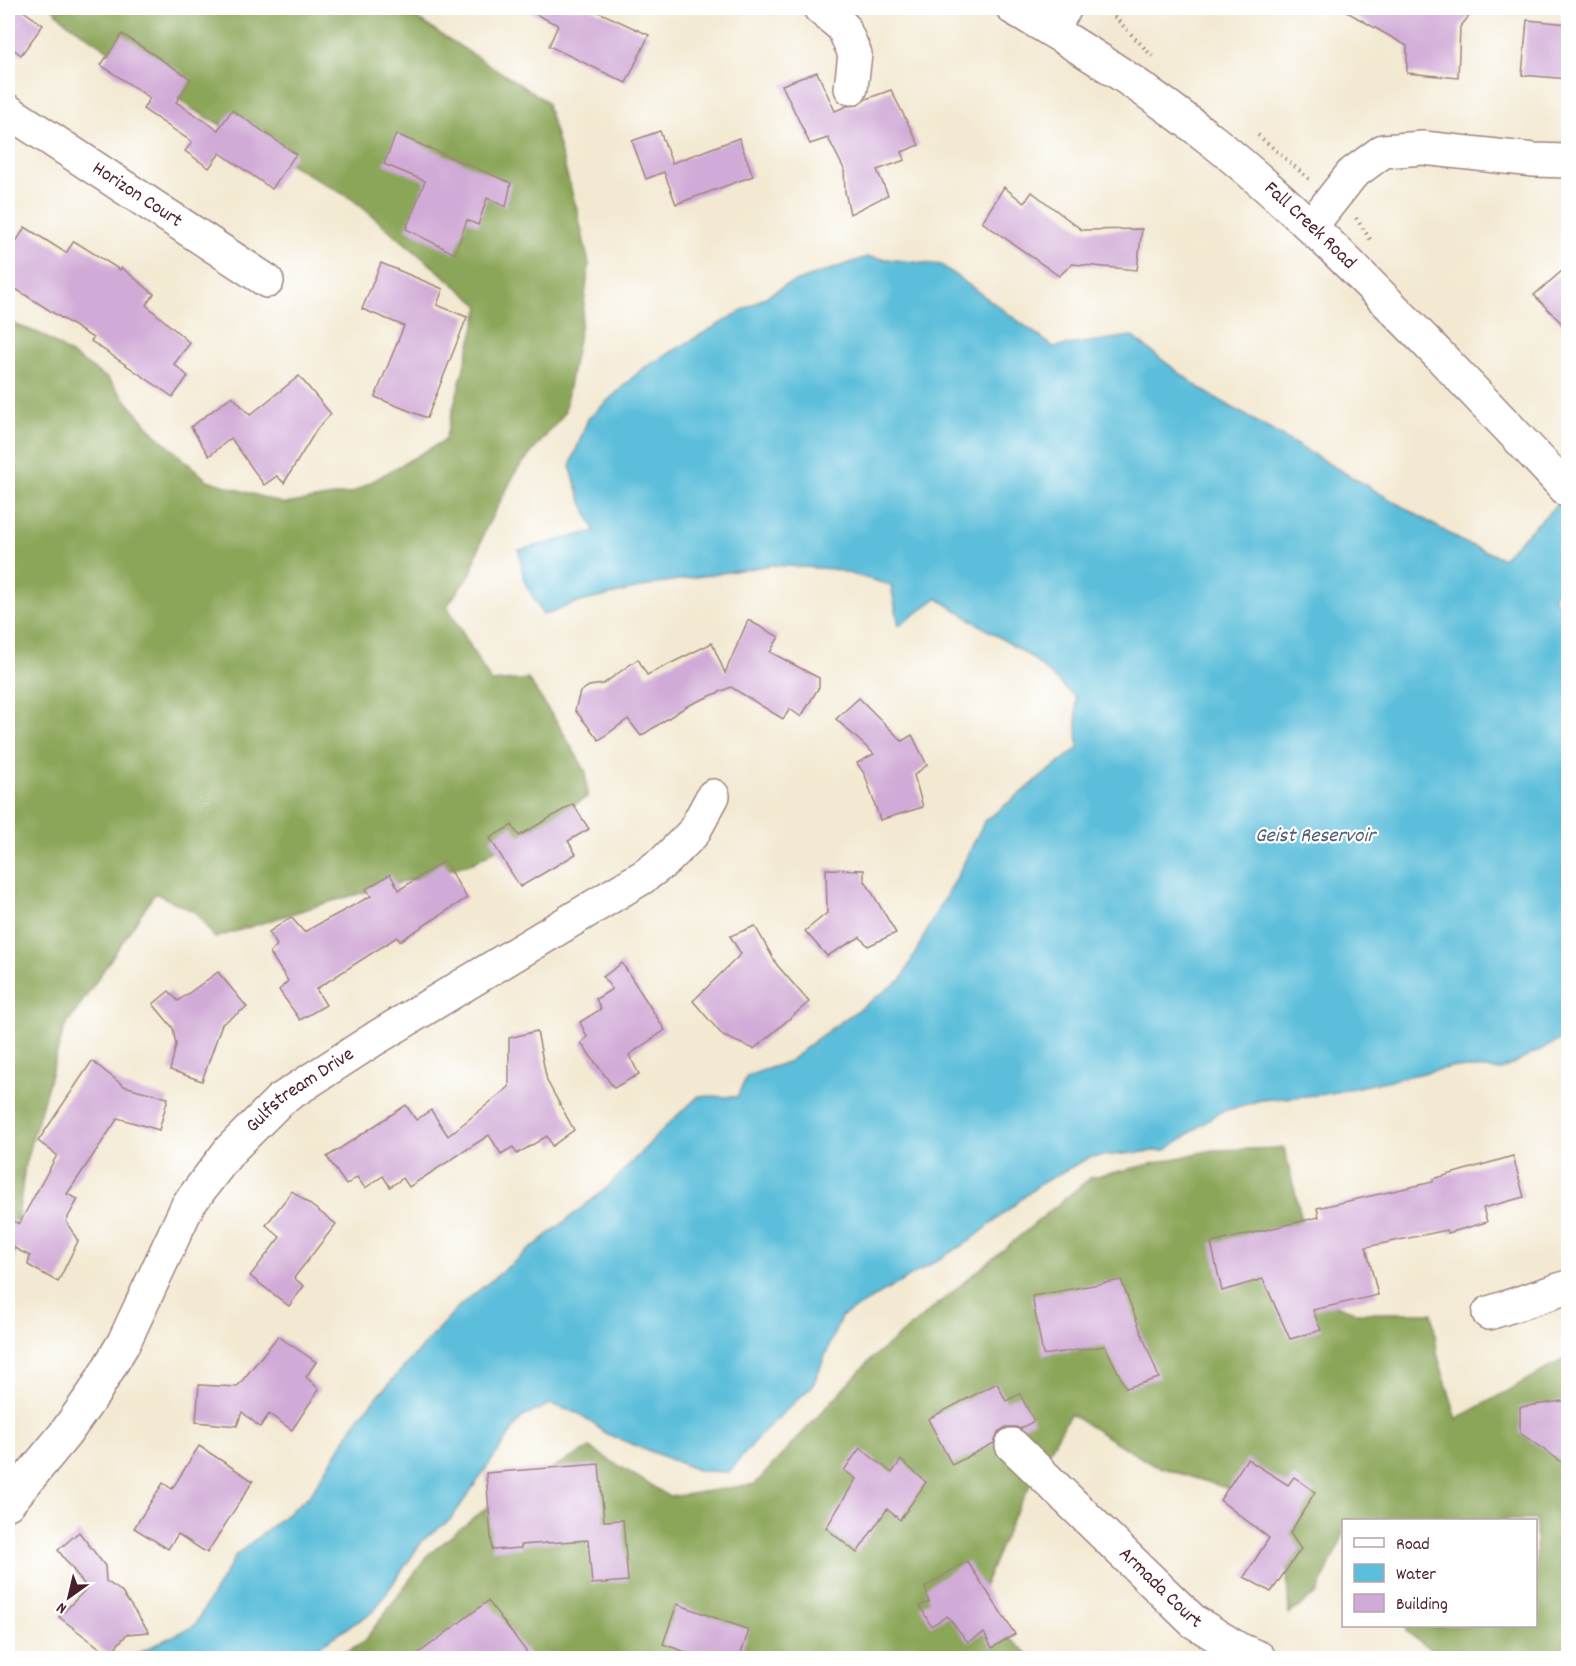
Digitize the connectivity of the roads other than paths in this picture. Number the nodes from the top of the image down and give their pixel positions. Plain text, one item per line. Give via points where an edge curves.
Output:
1 (820, 8) edge
2 (1013, 8) edge
3 (1058, 19) edge
4 (851, 88) dead end
5 (8, 111) edge
6 (1569, 161) edge
7 (1311, 226) junction
8 (267, 281) dead end
9 (1569, 491) edge
10 (713, 796) dead end
11 (1569, 1287) edge
12 (1489, 1313) dead end
13 (1012, 1445) dead end
14 (8, 1503) edge
15 (1259, 1659) edge

1 - 4 street via 843,27 855,54
2 - 3 street, Fall Creek Road
3 - 7 street, Fall Creek Road via 1100,60 1180,116
5 - 8 street, Horizon Court
6 - 7 street via 1423,148 1383,151 1352,174
7 - 9 street, Fall Creek Road
10 - 14 street, Gulfstream Drive via 693,833 643,877 280,1100 230,1150 188,1205 124,1342 94,1393
11 - 12 street
13 - 15 street, Armada Court via 1193,1621

